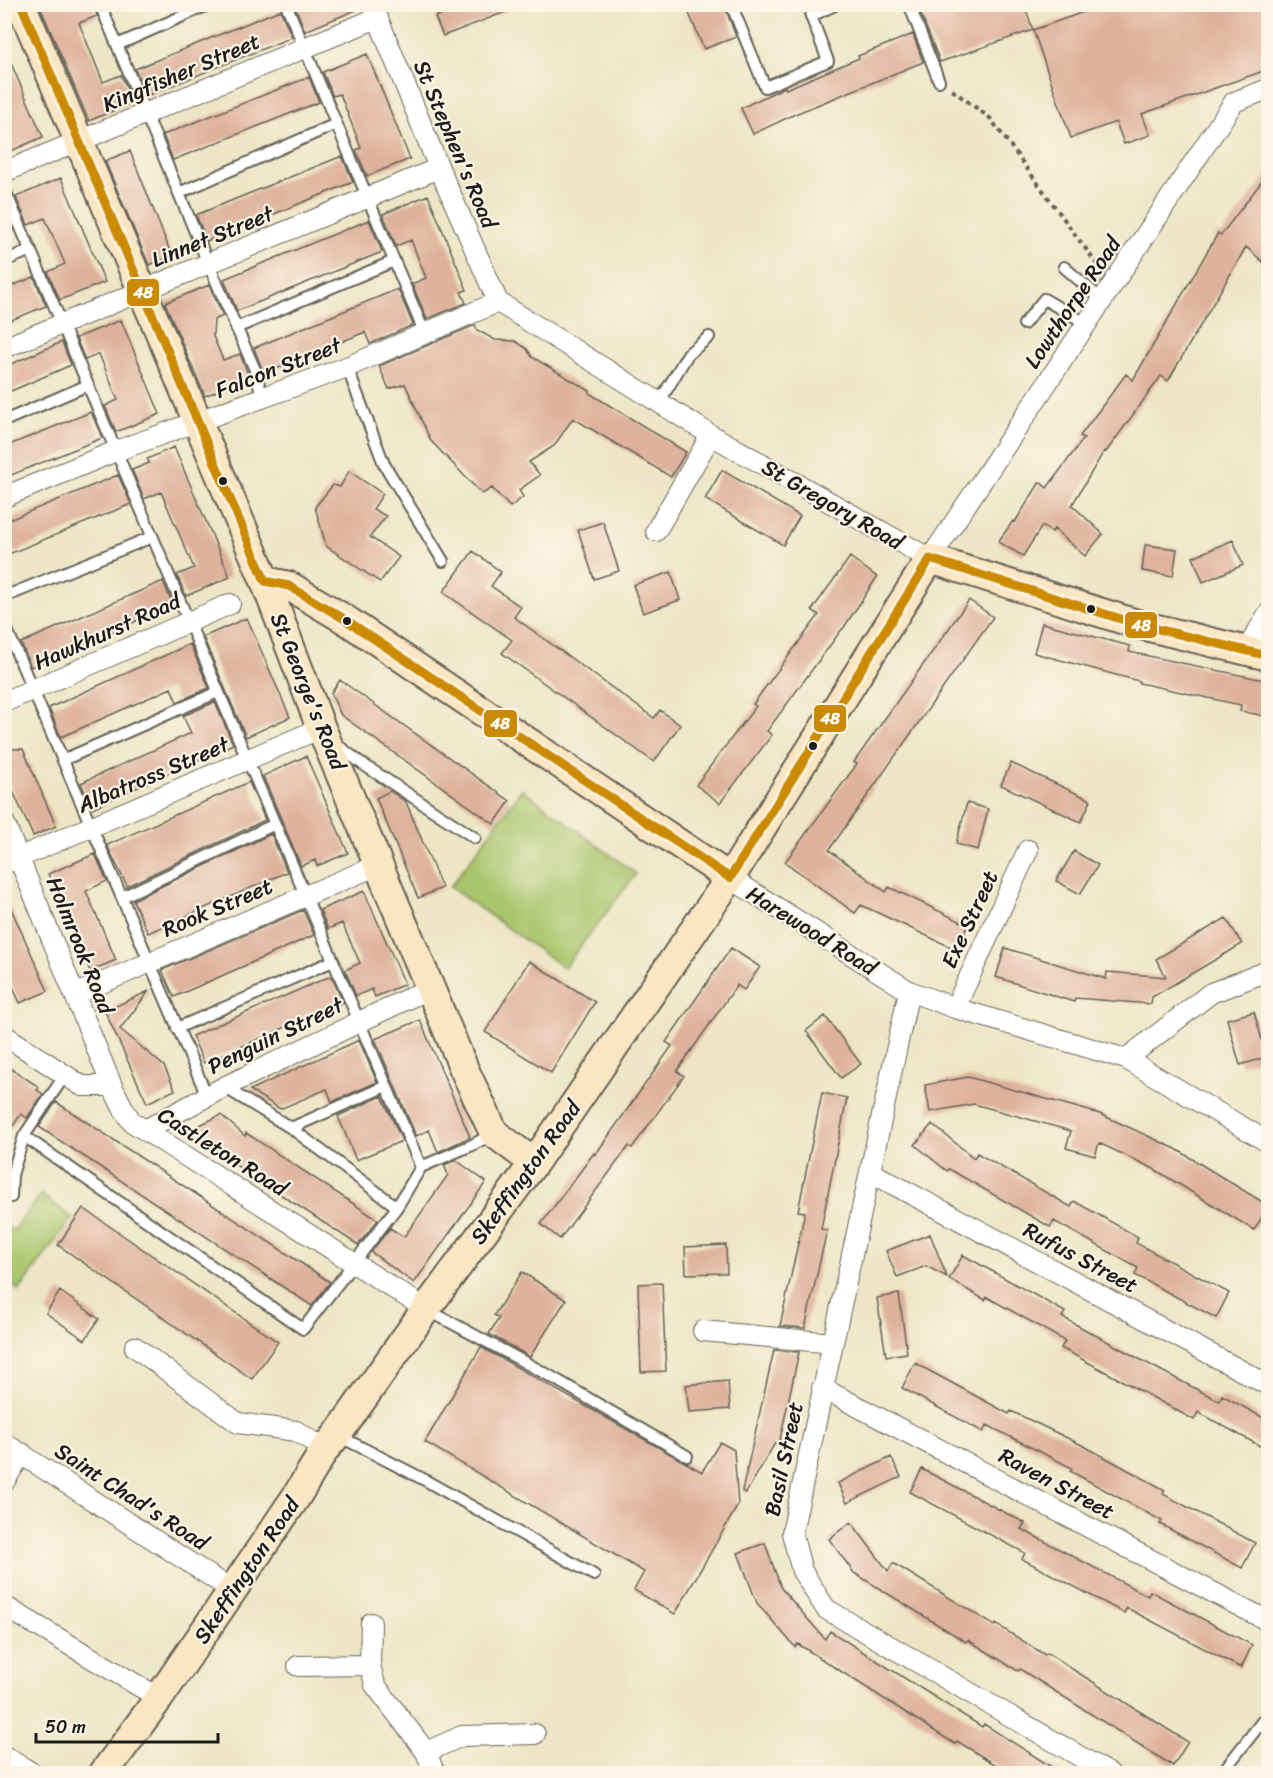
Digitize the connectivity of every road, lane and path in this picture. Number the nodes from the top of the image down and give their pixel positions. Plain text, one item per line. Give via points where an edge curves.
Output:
1 (21, 4) edge
2 (100, 4) edge
3 (210, 4) edge
4 (286, 4) edge
5 (731, 4) edge
6 (832, 4) edge
7 (909, 4) edge
8 (374, 11) edge
9 (117, 45) junction
10 (304, 47) junction
11 (939, 81) joint
12 (1269, 89) edge
13 (145, 114) junction
14 (336, 124) junction
15 (79, 141) junction
16 (439, 168) junction
17 (4, 172) edge
18 (4, 188) edge
19 (179, 193) junction
20 (367, 198) junction
21 (31, 250) junction
22 (4, 261) edge
23 (394, 261) junction
24 (208, 263) junction
25 (1064, 267) dead end
26 (142, 291) junction
27 (1107, 293) junction
28 (498, 302) junction
29 (62, 324) junction
30 (1024, 324) dead end
31 (1087, 324) junction
32 (236, 328) junction
33 (425, 334) junction
34 (709, 337) dead end
35 (4, 348) edge
36 (347, 367) junction
37 (88, 385) junction
38 (262, 397) junction
39 (660, 401) junction
40 (4, 421) edge
41 (198, 422) junction
42 (711, 435) junction
43 (116, 451) junction
44 (4, 497) edge
45 (656, 531) dead end
46 (153, 537) junction
47 (930, 559) junction
48 (443, 561) dead end
49 (265, 581) junction
50 (4, 597) edge
51 (230, 604) dead end
52 (1269, 614) edge
53 (4, 622) edge
54 (189, 622) junction
55 (1258, 653) edge
56 (33, 690) junction
57 (218, 692) junction
58 (4, 702) edge
59 (324, 732) junction
60 (63, 760) junction
61 (248, 760) junction
62 (4, 822) edge
63 (275, 824) junction
64 (92, 827) junction
65 (475, 838) dead end
66 (1028, 850) dead end
67 (12, 861) edge
68 (378, 865) junction
69 (730, 878) junction
70 (305, 896) junction
71 (122, 897) junction
72 (333, 961) junction
73 (150, 962) junction
74 (1269, 971) edge
75 (429, 988) junction
76 (909, 992) junction
77 (76, 994) junction
78 (955, 1008) junction
79 (358, 1020) junction
80 (177, 1028) junction
81 (4, 1035) edge
82 (1126, 1059) junction
83 (65, 1075) junction
84 (112, 1086) junction
85 (386, 1086) junction
86 (215, 1091) junction
87 (291, 1128) junction
88 (145, 1130) junction
89 (495, 1133) junction
90 (24, 1136) junction
91 (1269, 1142) edge
92 (534, 1163) junction
93 (421, 1167) junction
94 (870, 1172) junction
95 (11, 1197) dead end
96 (397, 1208) junction
97 (354, 1263) junction
98 (426, 1309) junction
99 (703, 1331) dead end
100 (833, 1343) junction
101 (135, 1347) dead end
102 (1269, 1385) edge
103 (822, 1388) junction
104 (331, 1442) junction
105 (4, 1443) edge
106 (22, 1453) junction
107 (687, 1456) dead end
108 (4, 1482) edge
109 (594, 1575) dead end
110 (232, 1590) junction
111 (4, 1606) edge
112 (1269, 1621) edge
113 (371, 1623) dead end
114 (370, 1665) junction
115 (298, 1666) dead end
116 (159, 1698) junction
117 (1269, 1714) edge
118 (536, 1734) dead end
119 (426, 1752) junction
120 (4, 1756) edge
121 (34, 1773) edge
122 (103, 1773) edge
123 (435, 1773) edge
124 (1110, 1773) edge
125 (1221, 1773) edge

1 - 15 street, St George's Road
2 - 9 lane
3 - 9 lane
4 - 10 lane
5 - 6 lane via 765,87 828,61 811,16
7 - 11 lane
8 - 10 street, Kingfisher Street
8 - 16 street, St Stephen's Road
9 - 13 lane
10 - 13 street, Kingfisher Street
10 - 14 lane
11 - 27 path via 990,118
12 - 27 street, Lowthorpe Road via 1234,102
13 - 15 street, Kingfisher Street
13 - 19 lane
14 - 19 lane
14 - 20 lane
15 - 17 street, Kingfisher Street
15 - 26 street, St George's Road
16 - 20 street, Linnet Street
16 - 28 street, St Stephen's Road
18 - 21 lane
19 - 24 lane
20 - 23 lane
20 - 24 street, Linnet Street
21 - 22 lane
21 - 29 lane
23 - 32 lane
23 - 33 lane
24 - 26 street, Linnet Street
24 - 32 lane
25 - 27 lane
26 - 29 street, Linnet Street
26 - 41 street, St George's Road
27 - 31 street, Lowthorpe Road
28 - 33 street, Falcon Street
28 - 39 street, St Gregory Road
29 - 35 street, Linnet Street
29 - 37 lane
30 - 31 lane via 1044,298
31 - 47 street, Lowthorpe Road
32 - 38 lane via 256,372
33 - 36 street, Falcon Street
34 - 39 lane via 688,354
36 - 38 street, Falcon Street
36 - 48 lane via 384,464
37 - 40 lane
37 - 43 lane
38 - 41 street, Falcon Street
39 - 42 street, St Gregory Road
41 - 43 street, Falcon Street
41 - 49 street, St George's Road
42 - 45 street
42 - 47 street, St Gregory Road
43 - 44 street, Falcon Street
43 - 46 lane
46 - 50 lane
46 - 54 lane
47 - 55 street, St Gregory Road via 1137,624
47 - 69 street, Skeffington Road
49 - 59 street, St George's Road
49 - 69 street, Harewood Road via 288,586 346,621
51 - 54 street, Hawkhurst Road
52 - 55 street
53 - 56 lane
54 - 56 street, Hawkhurst Road
54 - 57 lane
56 - 58 street, Hawkhurst Road
56 - 60 lane
57 - 60 lane
57 - 61 lane
59 - 61 street, Albatross Street
59 - 65 lane via 361,763
59 - 68 street, St George's Road
60 - 64 lane
61 - 63 lane
61 - 64 street, Albatross Street
62 - 67 street, Holmrook Road
63 - 70 lane
63 - 71 lane
64 - 67 street, Albatross Street
64 - 71 lane
66 - 78 street, Exe Street
67 - 77 street, Holmrook Road
68 - 70 street, Rook Street
68 - 75 street, St George's Road
69 - 76 street, Harewood Road
69 - 92 street, Skeffington Road
70 - 72 lane
70 - 73 street, Rook Street
71 - 73 lane
72 - 79 lane
72 - 80 lane
73 - 77 street, Rook Street
73 - 80 lane
74 - 82 street via 1211,993
75 - 79 street, Penguin Street
75 - 89 street, St George's Road
76 - 78 street, Harewood Road
76 - 94 street, Basil Street
77 - 84 street, Holmrook Road
78 - 82 street, Harewood Road
79 - 85 lane
79 - 86 street, Penguin Street
80 - 86 lane
81 - 83 street
82 - 91 street, Harewood Road
83 - 84 street via 82,1086
83 - 90 lane
84 - 88 street, Castleton Road via 132,1122
85 - 87 lane
85 - 93 lane
86 - 87 lane
86 - 88 street, Penguin Street
87 - 96 lane
88 - 97 street, Castleton Road
89 - 92 street, St George's Road
89 - 93 lane
90 - 95 lane via 12,1175
90 - 97 lane via 303,1329
92 - 98 street, Skeffington Road
93 - 96 lane
94 - 100 street, Basil Street
94 - 102 street, Rufus Street
96 - 97 lane
97 - 98 street, Castleton Road
98 - 104 street, Skeffington Road
98 - 107 lane
99 - 100 street
100 - 103 street, Basil Street
101 - 104 street via 238,1423 296,1431
103 - 112 street, Raven Street
103 - 124 street, Basil Street via 792,1533 802,1571 826,1609
104 - 109 lane via 423,1479
104 - 110 street, Skeffington Road
105 - 106 street, Saint Chad's Road
106 - 108 street
106 - 110 street, Saint Chad's Road
110 - 116 street, Skeffington Road
111 - 116 street
113 - 114 street
114 - 115 street
114 - 119 street via 375,1684
116 - 122 street, Skeffington Road
117 - 125 lane
118 - 119 street via 462,1736
119 - 123 street
120 - 121 street

